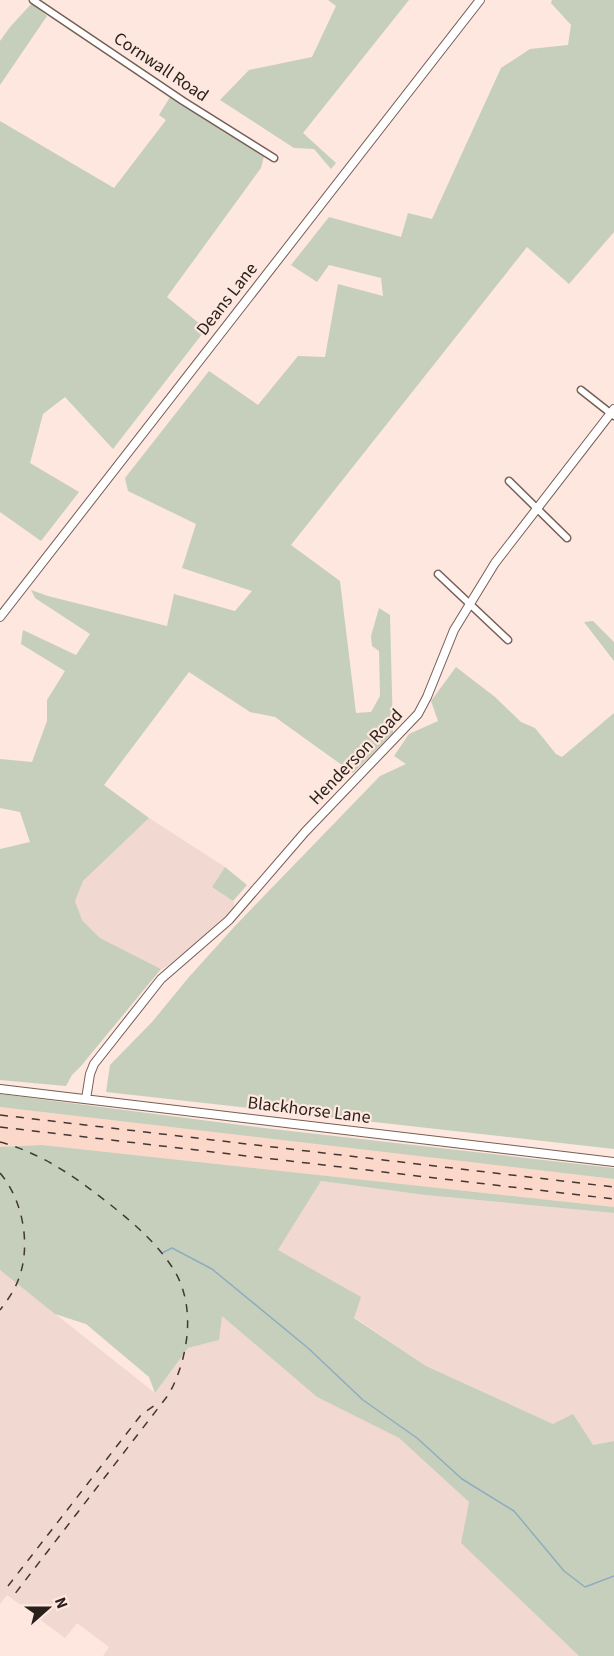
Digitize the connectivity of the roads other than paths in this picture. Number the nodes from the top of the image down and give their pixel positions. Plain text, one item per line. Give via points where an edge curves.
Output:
1 (33, 0) edge
2 (480, 0) edge
3 (274, 158) dead end
4 (581, 390) dead end
5 (613, 413) edge
6 (509, 481) dead end
7 (537, 508) junction
8 (567, 537) dead end
9 (438, 574) dead end
10 (470, 604) junction
11 (0, 617) edge
12 (508, 640) dead end
13 (0, 1089) edge
14 (87, 1099) junction
15 (614, 1162) edge

1 - 3 street, Cornwall Road
2 - 11 street, Deans Lane
4 - 5 street
5 - 7 street, Henderson Road
6 - 7 street
7 - 8 street
7 - 10 street, Henderson Road
9 - 10 street
10 - 12 street
10 - 14 street, Henderson Road via 446,647 418,714 305,832 229,920 161,979 94,1064
13 - 14 street, Blackhorse Lane
14 - 15 street, Blackhorse Lane

